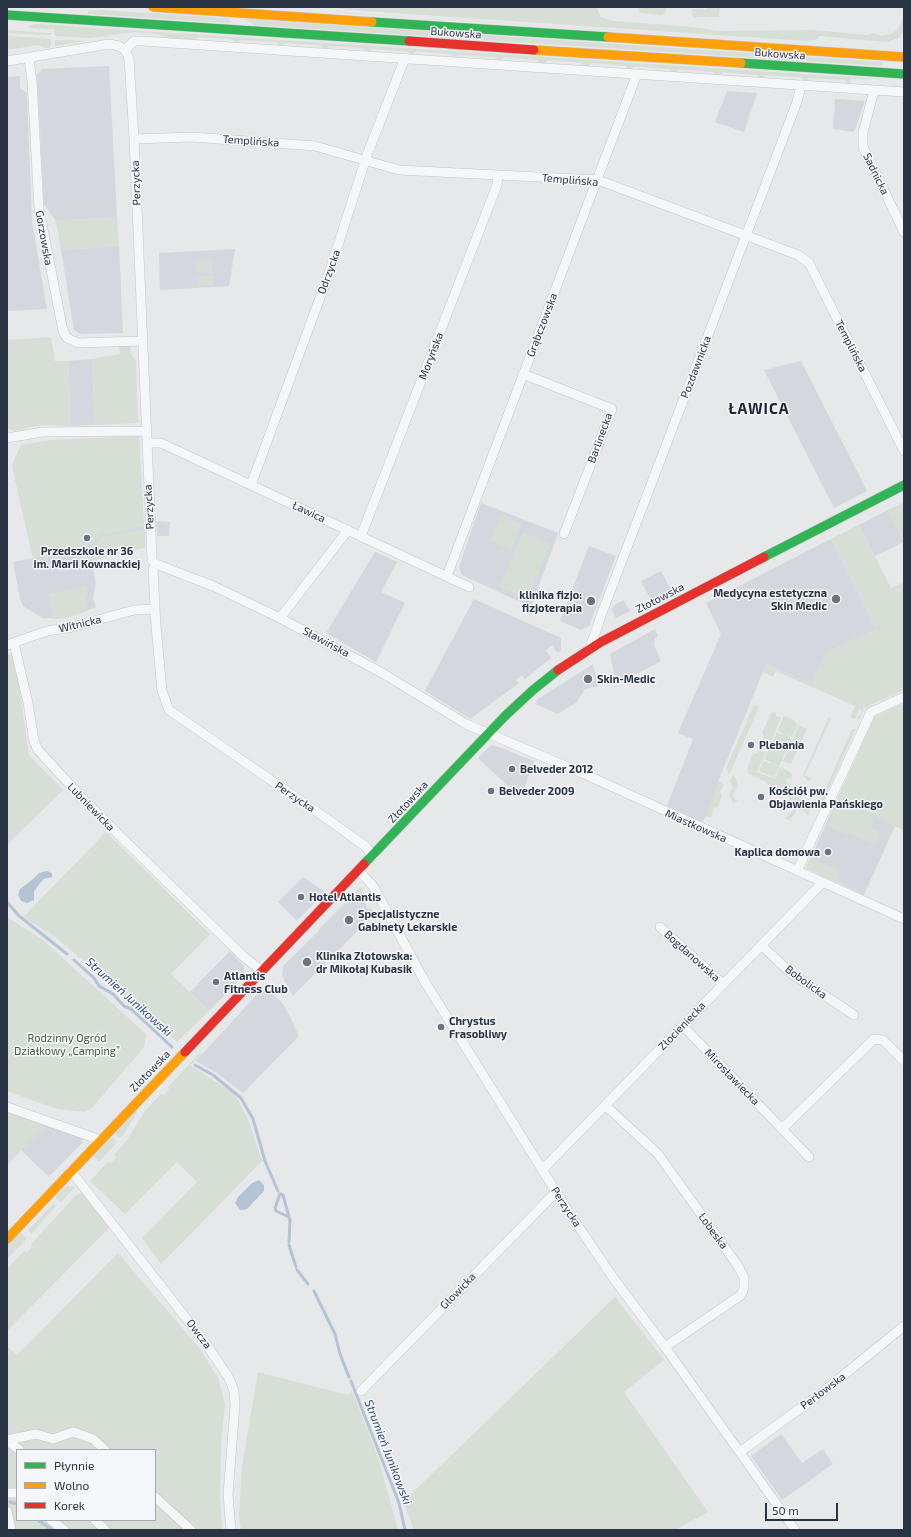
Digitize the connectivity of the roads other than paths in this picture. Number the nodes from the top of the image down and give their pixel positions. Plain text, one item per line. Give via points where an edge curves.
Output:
1 (153, 7) edge
2 (7, 15) edge
3 (124, 50) junction
4 (904, 57) edge
5 (29, 58) junction
6 (405, 58) junction
7 (7, 61) edge
8 (637, 74) junction
9 (904, 74) edge
10 (801, 85) junction
11 (874, 90) junction
12 (904, 92) edge
13 (134, 139) junction
14 (366, 162) junction
15 (498, 175) junction
16 (598, 180) junction
17 (904, 232) edge
18 (746, 236) junction
19 (143, 341) junction
20 (523, 374) junction
21 (146, 431) junction
22 (7, 438) edge
23 (147, 443) junction
24 (904, 450) edge
25 (251, 485) junction
26 (904, 485) edge
27 (348, 530) junction
28 (564, 534) dead end
29 (361, 536) junction
30 (156, 564) junction
31 (447, 576) junction
32 (469, 587) dead end
33 (155, 609) junction
34 (280, 618) junction
35 (11, 644) edge
36 (590, 648) junction
37 (904, 697) edge
38 (488, 734) junction
39 (373, 856) junction
40 (359, 871) junction
41 (797, 871) junction
42 (823, 882) junction
43 (904, 919) edge
44 (660, 928) dead end
45 (761, 945) junction
46 (262, 971) junction
47 (723, 984) junction
48 (854, 1015) dead end
49 (683, 1026) junction
50 (904, 1061) edge
51 (606, 1106) junction
52 (7, 1107) edge
53 (782, 1129) junction
54 (99, 1142) junction
55 (809, 1157) dead end
56 (542, 1170) junction
57 (71, 1171) junction
58 (556, 1192) junction
59 (7, 1238) edge
60 (904, 1326) edge
61 (665, 1347) junction
62 (361, 1391) dead end
63 (7, 1441) edge
64 (18, 1449) edge
65 (104, 1449) edge
66 (740, 1452) junction
67 (156, 1498) edge
68 (7, 1511) edge
69 (52, 1521) edge
70 (95, 1521) edge
71 (11, 1530) edge
72 (64, 1530) edge
73 (105, 1530) edge
74 (190, 1530) edge
75 (231, 1530) edge
76 (795, 1530) edge

1 - 4 main road, Bukowska
2 - 9 main road, Bukowska
3 - 5 street via 109,44
3 - 6 street via 134,41
3 - 13 street, Perzycka via 130,65
5 - 7 street
5 - 19 street, Gorzowska via 39,209 62,331 67,338 78,344
6 - 8 street
6 - 14 street, Odrzycka
8 - 10 street
8 - 16 street, Grąbczowska
10 - 11 street
10 - 18 street, Pozdawnicka via 797,102
11 - 12 street
11 - 17 street, Sadnicka via 863,133 863,147
13 - 14 street, Templińska via 192,137 315,146
13 - 19 street, Perzycka
14 - 15 street, Templińska via 399,170
14 - 25 street, Odrzycka via 331,269
15 - 16 street, Templińska
15 - 29 street, Moryńska via 497,184
16 - 18 street, Templińska
16 - 20 street, Grąbczowska
18 - 24 street, Templińska via 798,255 809,263
18 - 36 street, Pozdawnicka
19 - 21 street, Perzycka
20 - 28 street, Barlinecka via 612,409
20 - 31 street, Grąbczowska
21 - 22 street via 43,432
21 - 23 street, Perzycka
23 - 25 street, Ławica via 161,443
23 - 30 street, Perzycka via 152,560
25 - 27 street, Ławica
26 - 36 main road, Złotowska
27 - 29 street, Ławica
27 - 34 street
29 - 31 street, Ławica
30 - 33 street, Perzycka via 153,570
30 - 34 street, Sławińska via 195,578
31 - 32 street, Ławica
33 - 35 street, Witnicka via 134,610 47,631
33 - 39 street, Perzycka via 162,691 169,710 365,846
34 - 38 street, Sławińska
35 - 46 street, Lubniewicka via 38,750 89,805 243,956
36 - 38 main road, Złotowska via 532,690
37 - 41 street via 870,712
38 - 39 main road, Złotowska
38 - 41 street, Miastkowska via 582,773
39 - 40 main road, Złotowska
40 - 46 main road, Złotowska
40 - 56 street, Perzycka via 372,886 425,982
41 - 42 street, Miastkowska
42 - 43 street, Miastkowska
42 - 45 street, Złocieniecka
44 - 47 street, Bogdanowska
45 - 47 street, Złocieniecka
45 - 48 street, Bobolicka via 791,973
46 - 54 main road, Złotowska
47 - 49 street, Złocieniecka
49 - 51 street, Złocieniecka
49 - 53 street, Mirosławiecka
50 - 53 street via 883,1040 872,1041
51 - 56 street, Złocieniecka
51 - 61 street, Łobeska via 658,1154 744,1278 741,1294
52 - 54 street via 95,1138
53 - 55 street, Mirosławiecka
54 - 57 main road, Złotowska
56 - 58 street, Perzycka
57 - 59 main road, Złotowska
57 - 75 street, Owcza via 200,1335 229,1378 234,1391 235,1406 228,1494
58 - 61 street, Perzycka via 614,1279
58 - 62 street, Głowicka
60 - 66 street, Perłowska via 824,1391
61 - 66 street, Perzycka
63 - 64 street
63 - 65 street via 36,1434 53,1439 73,1432 93,1439
66 - 76 street, Perzycka
67 - 74 street
68 - 71 street
69 - 72 street
70 - 73 street

